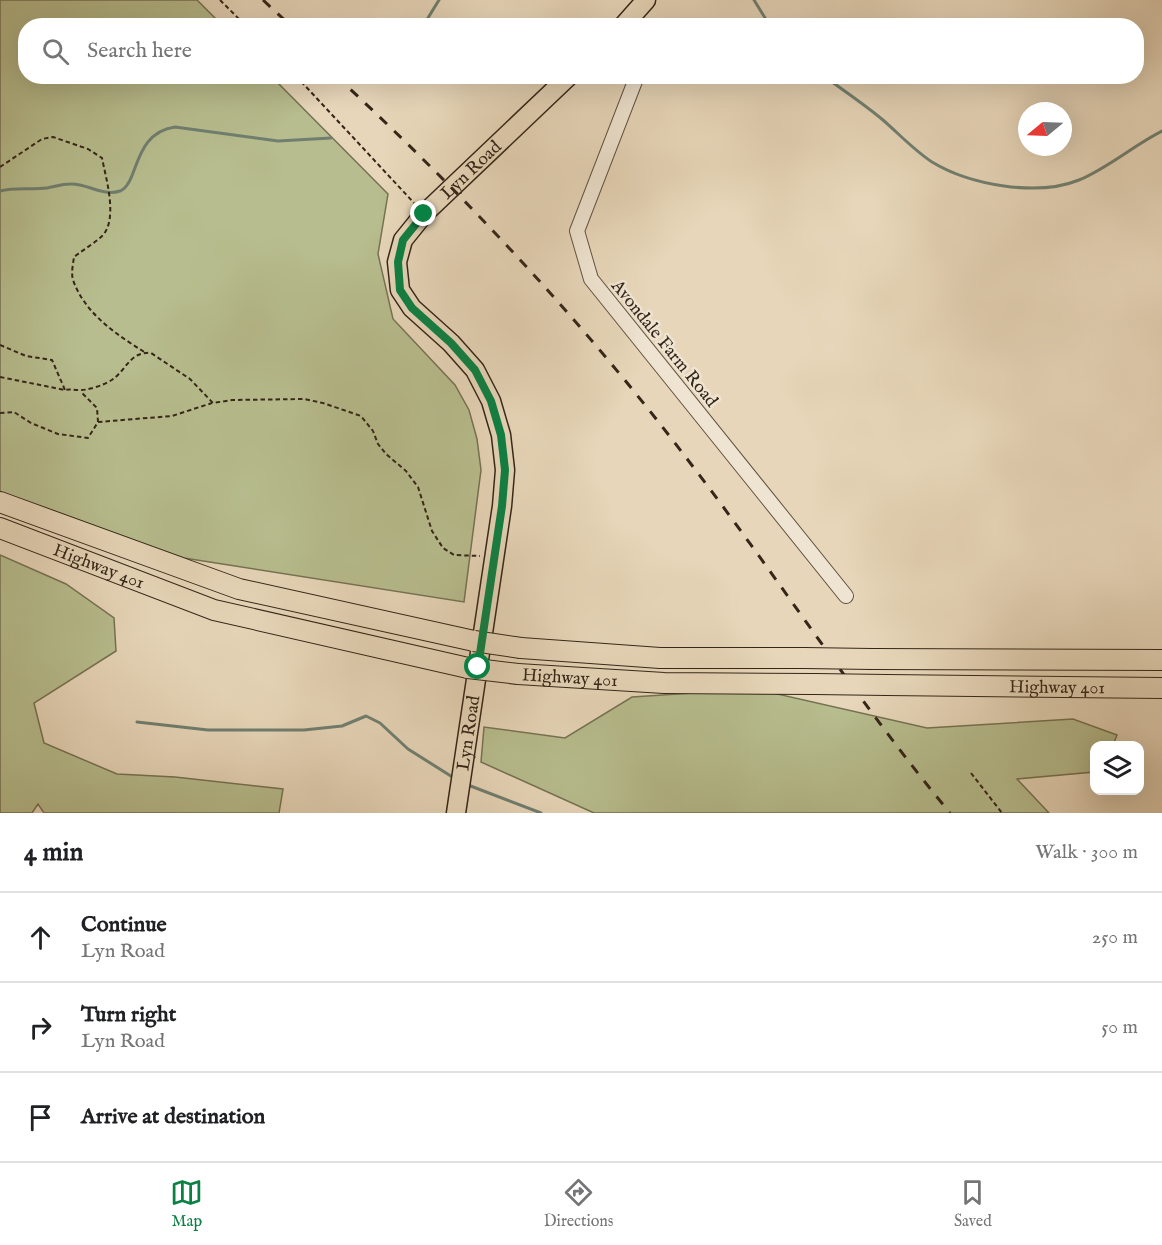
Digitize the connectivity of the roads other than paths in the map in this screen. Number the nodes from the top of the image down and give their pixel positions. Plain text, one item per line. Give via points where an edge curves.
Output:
1 (643, 3) edge
2 (630, 18) edge
3 (642, 18) edge
4 (561, 84) edge
5 (634, 84) edge
6 (0, 502) edge
7 (0, 528) edge
8 (846, 596) dead end
9 (1162, 660) edge
10 (1162, 688) edge
11 (456, 813) edge

1 - 2 main road
1 - 3 street
4 - 11 main road, Lyn Road via 424,214 403,240 398,262 400,290 412,308 475,370 491,401 501,435 505,470
5 - 8 street, Avondale Farm Road via 577,231 591,279
6 - 9 highway, Highway 401, bridge via 239,589 521,648 660,658
7 - 10 highway, Highway 401, bridge via 214,609 468,668 664,683

